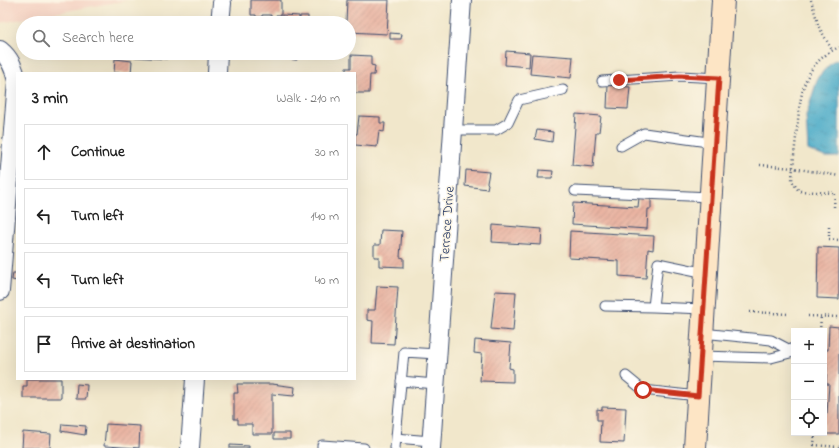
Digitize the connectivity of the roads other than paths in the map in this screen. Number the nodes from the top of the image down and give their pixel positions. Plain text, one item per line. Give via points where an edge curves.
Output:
1 (462, 0) edge
2 (723, 0) edge
3 (222, 3) dead end
4 (221, 16) edge
5 (0, 50) edge
6 (218, 60) edge
7 (217, 72) edge
8 (16, 76) edge
9 (719, 78) junction
10 (602, 81) dead end
11 (563, 90) dead end
12 (16, 93) edge
13 (453, 130) junction
14 (714, 143) junction
15 (621, 146) dead end
16 (575, 191) dead end
17 (711, 197) junction
18 (706, 273) junction
19 (0, 292) edge
20 (605, 306) dead end
21 (653, 307) junction
22 (704, 309) junction
23 (702, 333) junction
24 (791, 350) edge
25 (791, 353) edge
26 (437, 354) junction
27 (701, 356) junction
28 (626, 376) dead end
29 (195, 380) edge
30 (401, 381) junction
31 (435, 384) junction
32 (698, 396) junction
33 (396, 438) junction
34 (431, 445) edge
35 (190, 448) edge
36 (322, 448) edge
37 (364, 448) edge
38 (395, 448) edge
39 (695, 448) edge

1 - 13 street, Terrace Drive
2 - 9 main road
3 - 4 street
5 - 8 street via 14,67
6 - 7 street
9 - 10 lane via 680,76
9 - 14 main road
11 - 13 lane via 519,100 508,123 496,130
12 - 19 street
13 - 26 street, Terrace Drive
14 - 15 lane via 644,133
14 - 17 main road
16 - 17 lane
17 - 18 main road
18 - 21 lane via 658,263
18 - 22 main road
20 - 21 lane
21 - 22 lane
22 - 23 main road
23 - 24 lane via 772,340
23 - 27 main road
25 - 27 lane via 771,358
26 - 30 lane via 404,352
26 - 31 street, Terrace Drive
27 - 32 main road
28 - 32 lane via 643,390
29 - 35 street
30 - 31 lane
30 - 33 lane
31 - 34 street, Terrace Drive
32 - 39 main road
33 - 34 lane
33 - 38 lane
36 - 37 lane via 322,445

